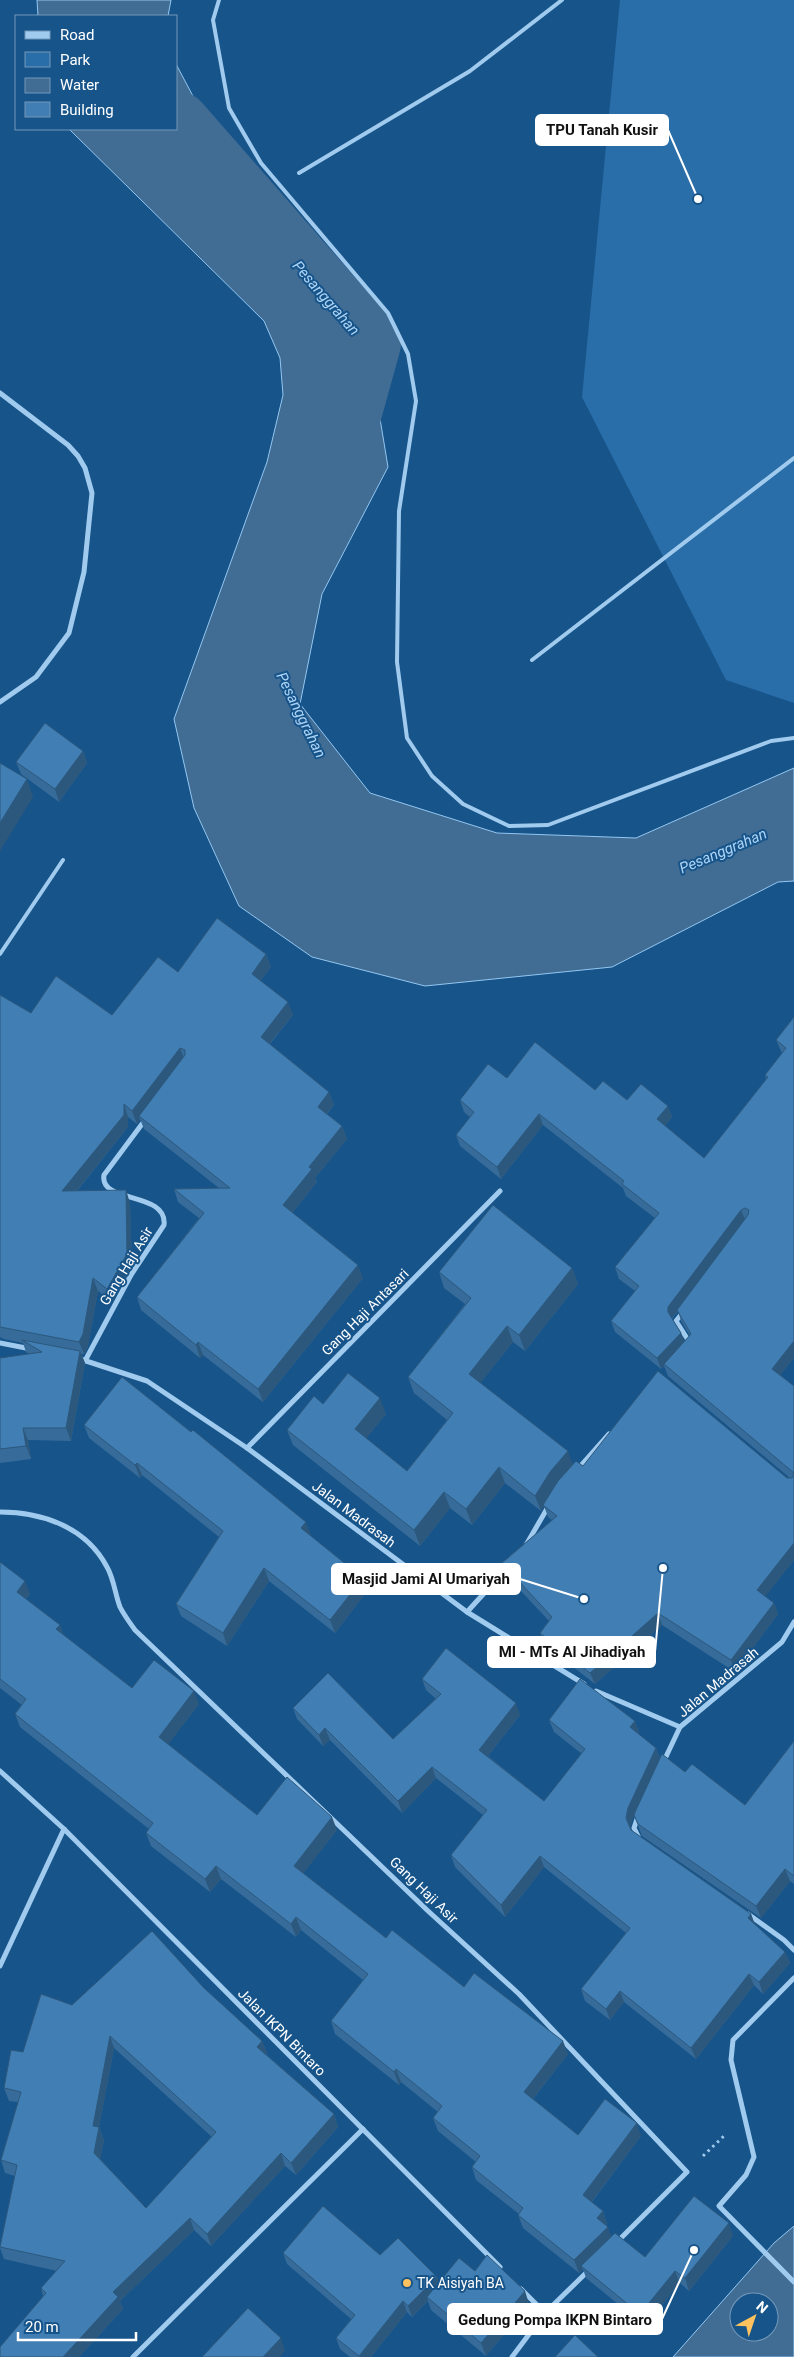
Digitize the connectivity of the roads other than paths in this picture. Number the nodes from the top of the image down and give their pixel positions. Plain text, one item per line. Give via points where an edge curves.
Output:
1 (219, 0) edge
2 (562, 0) edge
3 (299, 173) dead end
4 (0, 393) edge
5 (794, 458) edge
6 (532, 660) dead end
7 (0, 702) edge
8 (794, 738) edge
9 (63, 860) dead end
10 (0, 954) edge
11 (151, 1112) edge
12 (500, 1191) dead end
13 (688, 1305) edge
14 (0, 1343) edge
15 (38, 1350) edge
16 (685, 1351) edge
17 (67, 1356) edge
18 (86, 1359) junction
19 (616, 1426) edge
20 (247, 1448) junction
21 (572, 1476) edge
22 (550, 1505) edge
23 (0, 1512) edge
24 (522, 1550) edge
25 (510, 1564) edge
26 (467, 1612) junction
27 (794, 1622) edge
28 (680, 1727) junction
29 (660, 1770) edge
30 (0, 1771) edge
31 (640, 1812) edge
32 (64, 1829) junction
33 (647, 1844) edge
34 (744, 1912) edge
35 (794, 1950) edge
36 (0, 1966) edge
37 (794, 1978) edge
38 (364, 2129) junction
39 (609, 2250) edge
40 (594, 2264) edge
41 (503, 2271) edge
42 (794, 2282) edge
43 (517, 2285) edge
44 (545, 2313) junction
45 (133, 2357) edge
46 (512, 2357) edge

1 - 8 lane via 213,20 229,108 260,163 388,313 408,354 416,402 399,511 397,662 408,738 432,776 463,804 509,826 548,825 771,741
2 - 3 lane via 470,70
4 - 7 street via 78,456 92,493 84,572 69,633 36,677
5 - 6 lane
9 - 10 lane
11 - 18 street, Gang Haji Asir via 103,1180 111,1190 161,1210 164,1225 131,1276
12 - 20 street, Gang Haji Antasari
13 - 16 street via 676,1321 691,1345
14 - 15 street
17 - 18 street, Jalan Madrasah
18 - 20 street, Jalan Madrasah via 147,1381
19 - 21 street
20 - 26 street, Jalan Madrasah
22 - 24 street
23 - 39 street, Gang Haji Asir via 26,1513 52,1520 76,1532 94,1547 108,1568 121,1608 135,1630 519,1994 687,2172
25 - 26 street
26 - 28 street, Jalan Madrasah via 600,1694
27 - 28 street, Jalan Madrasah via 782,1642
28 - 29 street
30 - 32 street, Jalan IKPN Bintaro
31 - 33 street via 634,1828 639,1839
32 - 36 street
32 - 38 street, Jalan IKPN Bintaro
34 - 35 street
37 - 42 street via 733,2040 730,2060 754,2157 746,2175 720,2206
38 - 41 street, Jalan IKPN Bintaro
38 - 45 street
40 - 44 street
43 - 44 street
44 - 46 street

